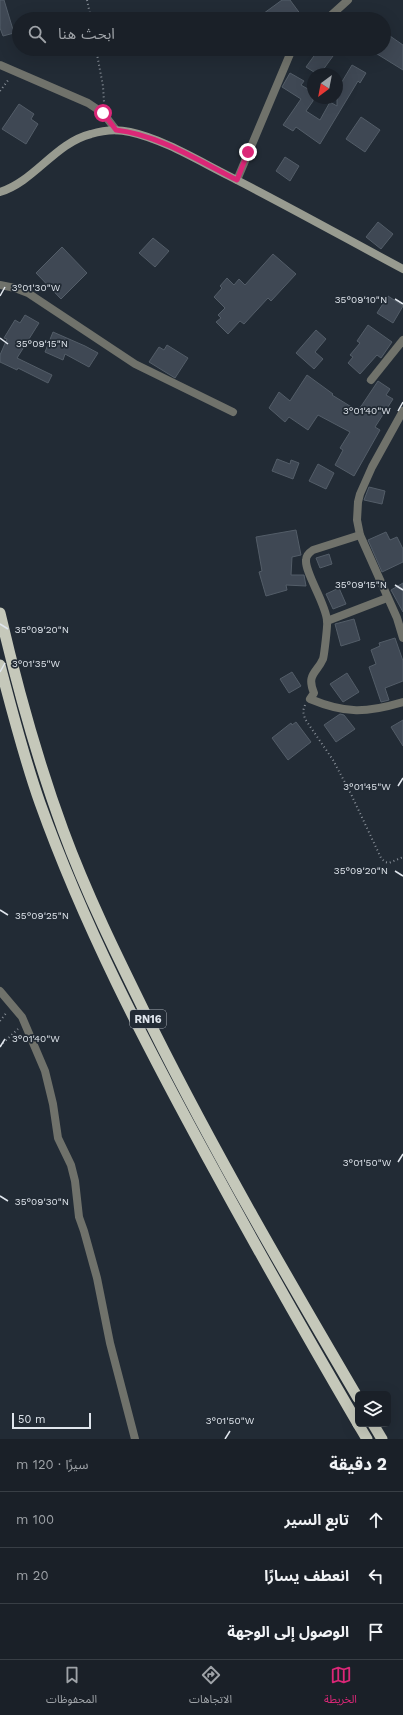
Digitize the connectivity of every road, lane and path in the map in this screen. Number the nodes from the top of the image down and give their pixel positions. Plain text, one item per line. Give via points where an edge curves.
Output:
1 (87, 0) edge
2 (348, 0) edge
3 (90, 12) edge
4 (335, 12) edge
5 (97, 56) edge
6 (289, 56) edge
7 (0, 65) edge
8 (15, 72) junction
9 (0, 91) edge
10 (103, 113) junction
11 (116, 130) junction
12 (237, 180) junction
13 (0, 192) edge
14 (403, 269) edge
15 (0, 285) edge
16 (403, 340) edge
17 (371, 380) dead end
18 (403, 411) edge
19 (233, 412) dead end
20 (360, 535) junction
21 (388, 598) junction
22 (0, 613) edge
23 (400, 616) edge
24 (328, 621) junction
25 (403, 638) edge
26 (0, 665) edge
27 (310, 699) junction
28 (403, 702) edge
29 (403, 857) edge
30 (0, 991) edge
31 (24, 1023) junction
32 (0, 1046) edge
33 (355, 1393) edge
34 (355, 1419) edge
35 (360, 1427) edge
36 (375, 1427) edge
37 (135, 1439) edge
38 (367, 1439) edge
39 (382, 1439) edge

1 - 3 path
2 - 4 street
5 - 10 path via 103,86
6 - 12 street
7 - 8 street
8 - 9 path
8 - 10 street via 88,103
10 - 11 street
11 - 12 main road via 145,136
11 - 13 main road via 77,139 16,186
12 - 14 main road
15 - 19 street via 28,293 135,364
16 - 17 street
18 - 20 street via 360,494 357,520
20 - 21 street
20 - 24 street via 313,550 307,556 309,571
21 - 23 street
21 - 24 street
22 - 33 highway, RN16 via 29,728 49,791 102,923 201,1124
23 - 25 street
24 - 27 street via 324,657 313,674 314,692
26 - 34 highway, RN16 via 50,830 90,927 166,1084
27 - 28 street via 328,707 359,712
27 - 29 path via 303,709 305,719 351,794 380,855 389,863
30 - 31 street
31 - 32 path
31 - 37 street via 45,1071 58,1138 71,1165 78,1217 97,1278 110,1344
35 - 38 highway, RN16
36 - 39 highway

